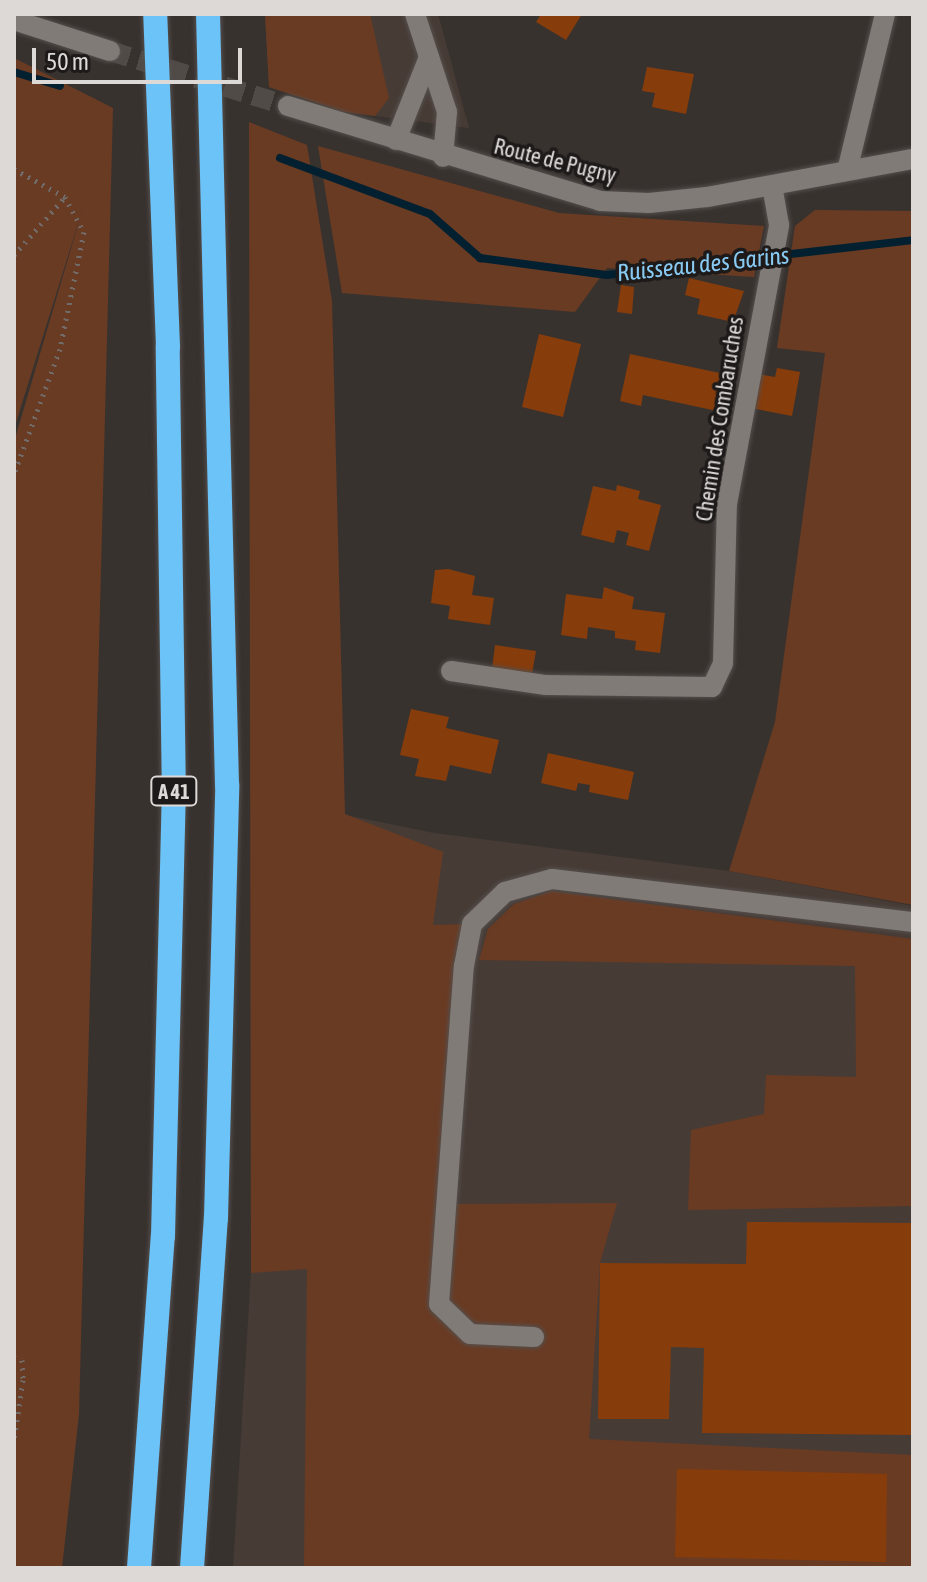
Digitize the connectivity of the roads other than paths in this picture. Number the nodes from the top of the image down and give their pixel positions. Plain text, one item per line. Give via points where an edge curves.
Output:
1 (155, 14) edge
2 (208, 14) edge
3 (415, 14) edge
4 (885, 14) edge
5 (14, 20) edge
6 (110, 51) tunnel mouth
7 (429, 57) junction
8 (288, 106) tunnel mouth
9 (396, 140) junction
10 (443, 157) junction
11 (913, 159) edge
12 (848, 167) junction
13 (772, 186) junction
14 (451, 671) dead end
15 (913, 922) edge
16 (534, 1337) dead end
17 (139, 1568) edge
18 (192, 1568) edge

1 - 17 highway, A 41 via 169,363 174,800 163,1236
2 - 18 highway, A 41 via 227,785 216,1218
3 - 7 street
4 - 12 street
5 - 6 street
7 - 9 street
7 - 10 street via 447,112
8 - 9 street, Route de Pugny
9 - 10 street, Route de Pugny
10 - 13 street, Route de Pugny via 600,201 649,203
11 - 12 street, Route de Pugny
12 - 13 street, Route de Pugny
13 - 14 street, Chemin des Combaruches via 779,225 727,504 723,663 712,687 546,685
15 - 16 street via 552,879 505,892 472,924 464,966 439,1304 470,1334

